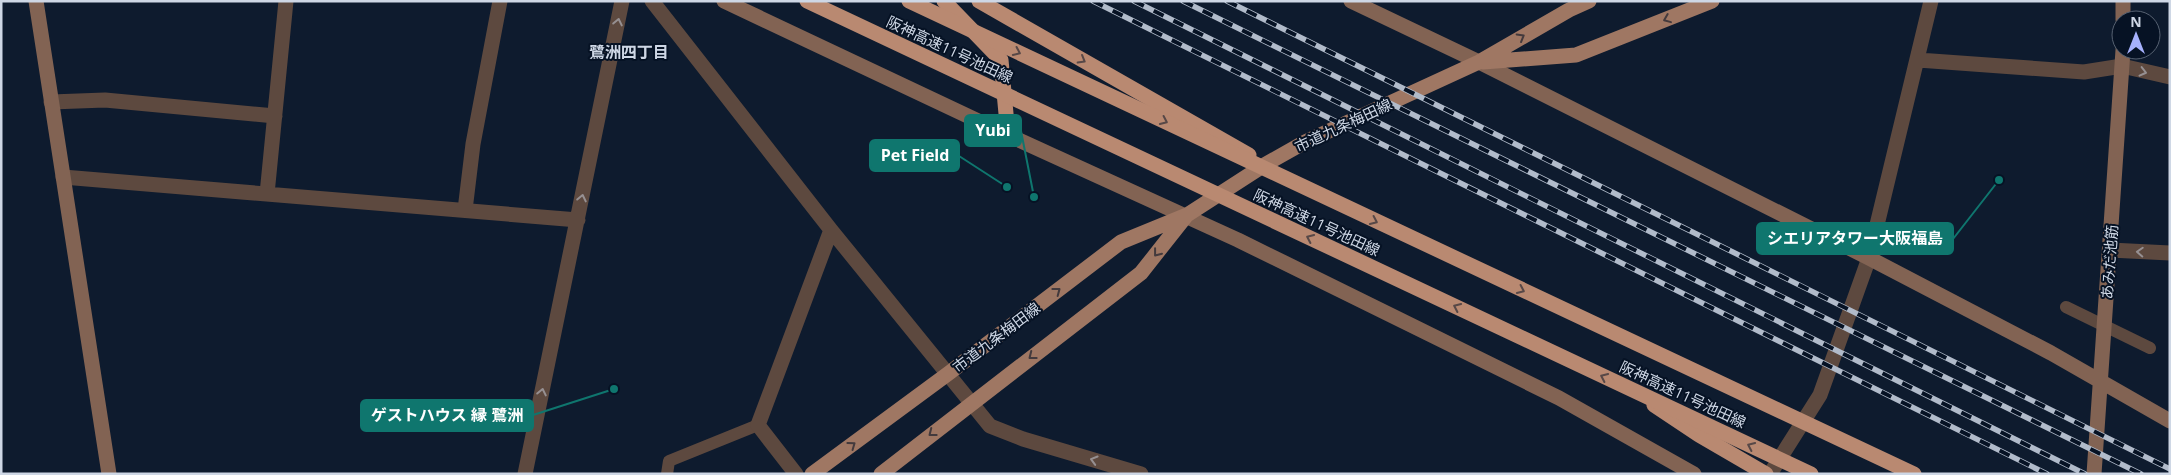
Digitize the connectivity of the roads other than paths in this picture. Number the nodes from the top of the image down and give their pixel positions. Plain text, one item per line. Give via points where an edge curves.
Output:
1 (36, 1) edge
2 (286, 1) edge
3 (500, 1) edge
4 (622, 1) edge
5 (652, 1) edge
6 (724, 1) edge
7 (807, 1) edge
8 (910, 1) edge
9 (944, 1) edge
10 (979, 1) edge
11 (1351, 1) edge
12 (1589, 1) edge
13 (1712, 1) edge
14 (1931, 1) edge
15 (1918, 60) junction
16 (2122, 60) edge
17 (1479, 62) junction
18 (2122, 66) junction
19 (2170, 77) edge
20 (51, 102) junction
21 (275, 116) junction
22 (1008, 135) junction
23 (1266, 164) junction
24 (63, 177) junction
25 (267, 194) junction
26 (465, 210) junction
27 (1187, 215) junction
28 (578, 220) junction
29 (831, 230) junction
30 (2110, 250) junction
31 (2170, 253) edge
32 (1869, 258) junction
33 (2066, 307) dead end
34 (2105, 327) junction
35 (2150, 348) dead end
36 (948, 373) junction
37 (2100, 380) junction
38 (1630, 388) junction
39 (971, 403) junction
40 (2170, 421) edge
41 (758, 425) junction
42 (109, 474) edge
43 (526, 474) edge
44 (667, 474) edge
45 (796, 474) edge
46 (812, 474) edge
47 (881, 474) edge
48 (1141, 474) edge
49 (1694, 474) edge
50 (1766, 474) edge
51 (1770, 474) edge
52 (1812, 474) edge
53 (1914, 474) edge
54 (2094, 474) edge

1 - 20 street
2 - 21 street
3 - 26 street via 473,144
28 -> 4 street
5 - 29 street
6 - 22 street
38 -> 7 highway, 阪神高速11号池田線, bridge
8 -> 53 highway, 阪神高速11号池田線, bridge
9 - 22 highway via 1001,60
10 -> 23 highway
11 - 17 street
17 -> 12 main road, 市道九条梅田線
13 -> 17 main road, 市道九条梅田線 via 1576,55
14 - 15 street
15 - 18 street via 2084,72
15 - 32 street
16 - 18 street, あみだ池筋
17 - 23 main road, 市道九条梅田線 via 1305,142
17 - 32 street
18 -> 19 street
18 - 30 street, あみだ池筋
20 - 21 street via 105,100
20 - 24 street
21 - 25 street
22 - 27 street
23 - 27 main road, 市道九条梅田線
24 - 25 street
24 - 42 street
25 - 26 street
26 - 28 street
36 -> 27 main road, 市道九条梅田線 via 1121,242
27 -> 39 main road, 市道九条梅田線 via 1141,273
27 - 49 street via 1559,398
43 -> 28 street
29 - 36 street
29 - 41 street
31 -> 30 street
30 - 34 street, あみだ池筋
32 - 37 street
32 - 51 street via 1820,395
33 - 34 lane
34 - 35 lane
34 - 37 street, あみだ池筋
36 - 39 street
46 -> 36 main road, 市道九条梅田線
37 - 40 street
37 - 54 street, あみだ池筋
38 - 50 highway, bridge via 1699,435
52 -> 38 highway, 阪神高速11号池田線, bridge
39 -> 47 main road, 市道九条梅田線
48 -> 39 street via 990,426
41 - 44 lane via 669,462
41 - 45 street

